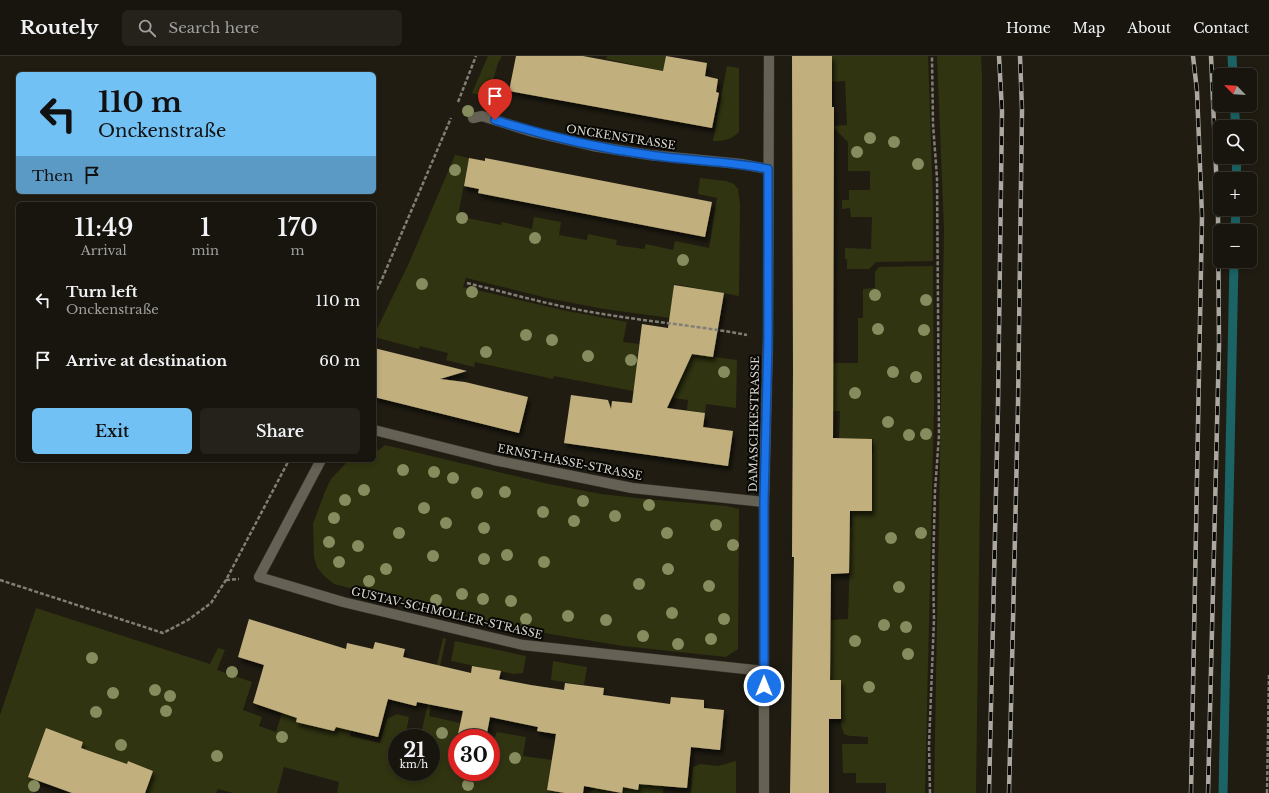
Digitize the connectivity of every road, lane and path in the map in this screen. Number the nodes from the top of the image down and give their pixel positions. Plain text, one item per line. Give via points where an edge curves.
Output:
1 (476, 56) edge
2 (769, 56) edge
3 (932, 56) edge
4 (455, 109) dead end
5 (452, 115) dead end
6 (473, 118) dead end
7 (768, 169) junction
8 (467, 283) dead end
9 (376, 291) edge
10 (768, 339) junction
11 (376, 430) edge
12 (288, 462) edge
13 (320, 462) edge
14 (764, 502) junction
15 (0, 580) edge
16 (764, 671) junction
17 (1269, 675) edge
18 (764, 793) edge
19 (930, 793) edge
20 (1267, 793) edge

1 - 4 path
2 - 7 street, DAMASCHKESTRASSE
3 - 19 path via 937,178 939,435 933,570
5 - 9 path
6 - 7 street, ONCKENSTRASSE via 482,116 533,132 593,146
7 - 10 street, DAMASCHKESTRASSE
8 - 10 path via 602,314
10 - 14 street, DAMASCHKESTRASSE
11 - 14 street, ERNST-HASSE-STRASSE via 494,460 632,488
12 - 15 path via 226,580 211,603 188,620 163,633
13 - 16 street, GUSTAV-SCHMOLLER-STRASSE via 259,577 343,602 523,645
14 - 16 street, DAMASCHKESTRASSE
16 - 18 street, DAMASCHKESTRASSE
17 - 20 path

